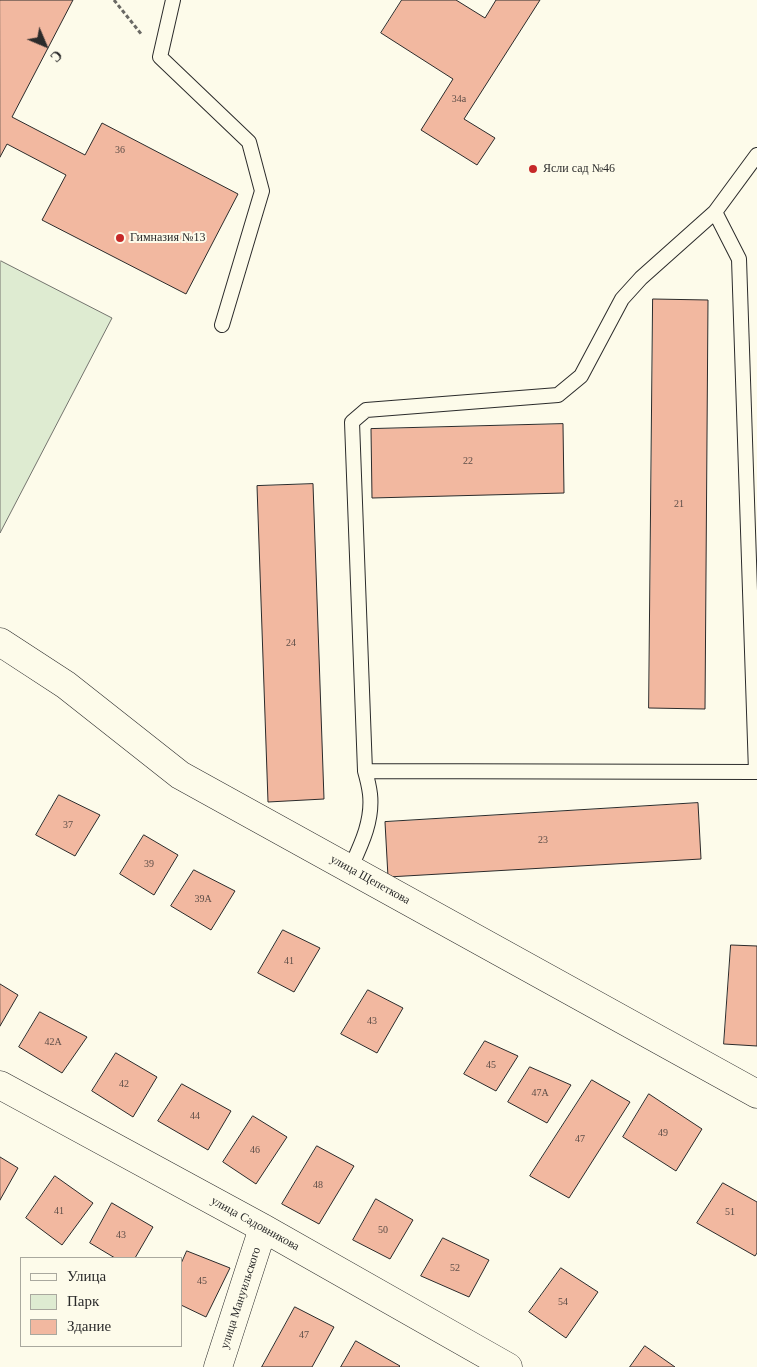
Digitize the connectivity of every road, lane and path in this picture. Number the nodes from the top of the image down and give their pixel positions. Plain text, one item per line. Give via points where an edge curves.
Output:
1 (114, 0) edge
2 (173, 0) edge
3 (160, 57) junction
4 (757, 155) edge
5 (715, 212) junction
6 (222, 325) dead end
7 (0, 642) edge
8 (366, 771) junction
9 (350, 869) junction
10 (0, 1085) edge
11 (757, 1094) edge
12 (264, 1228) junction
13 (218, 1367) edge
14 (508, 1367) edge

1 - 3 path
2 - 3 lane
3 - 6 lane via 249,142 262,191
4 - 5 lane
5 - 8 lane via 622,299 581,376 558,396 366,410 352,422
5 - 8 lane via 739,259 756,772
7 - 9 street, улица Щепеткова via 66,685 180,775
8 - 9 lane via 370,816
9 - 11 street, улица Щепеткова
10 - 12 street, улица Садовникова
12 - 13 street, улица Мануильского
12 - 14 street, улица Садовникова

